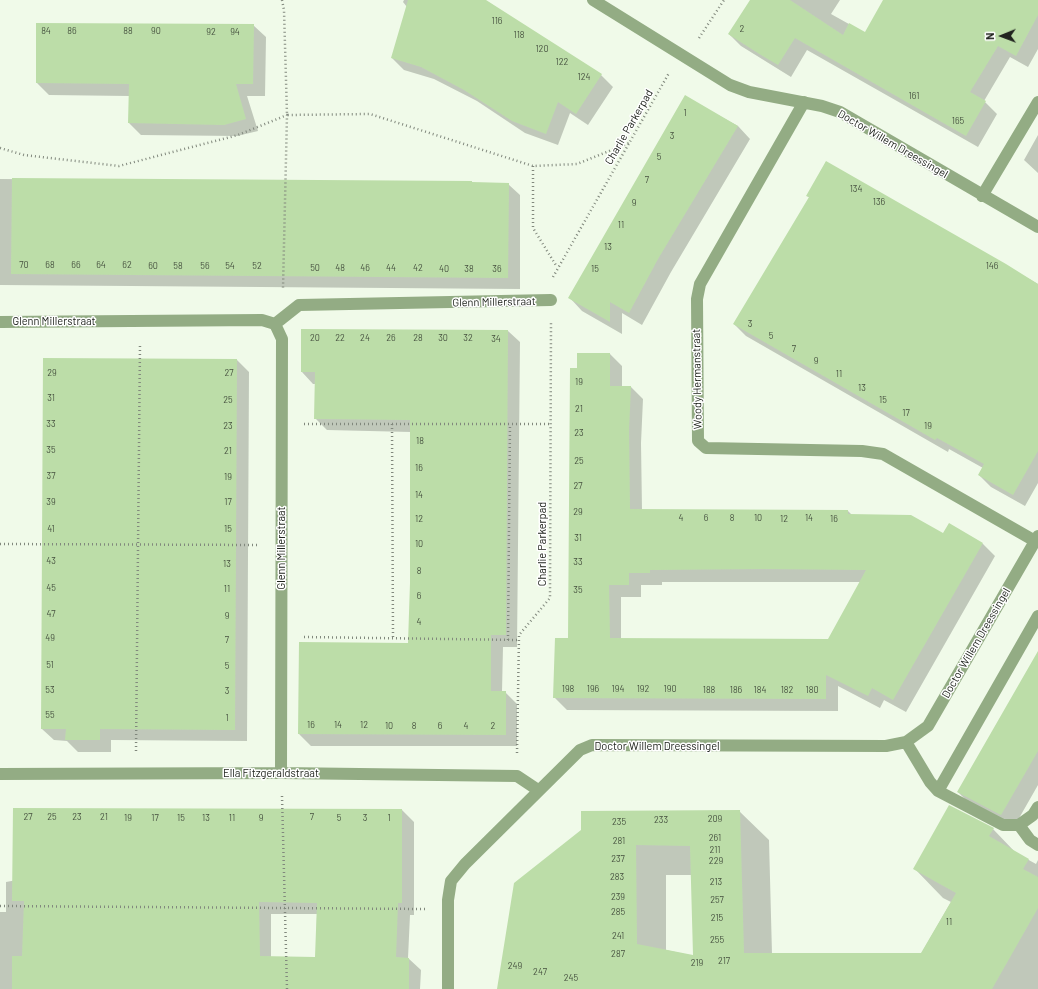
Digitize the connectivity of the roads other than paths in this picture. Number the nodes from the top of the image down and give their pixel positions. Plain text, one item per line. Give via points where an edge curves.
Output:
1 (594, 0) edge
2 (804, 102) junction
3 (1038, 102) edge
4 (982, 196) junction
5 (1038, 227) edge
6 (551, 300) road end
7 (0, 322) edge
8 (275, 324) junction
9 (1036, 538) edge
10 (1038, 616) edge
11 (906, 742) junction
12 (281, 773) junction
13 (0, 774) edge
14 (538, 790) junction
15 (938, 791) junction
16 (1038, 807) edge
17 (1019, 825) junction
18 (1038, 845) edge
19 (448, 989) edge

1 - 2 street, Doctor Willem Dreessingel via 730,85 749,92
2 - 4 street, Doctor Willem Dreessingel via 840,112
2 - 9 street, Woody Hermanstraat via 700,284 697,299 698,441 706,448 862,451 883,454
3 - 4 street
4 - 5 street, Doctor Willem Dreessingel
6 - 8 street, Glenn Millerstraat via 299,305
7 - 8 street, Glenn Millerstraat via 262,320
8 - 12 street, Glenn Millerstraat via 282,339
9 - 11 street, Doctor Willem Dreessingel via 928,726
10 - 15 street
11 - 14 street, Doctor Willem Dreessingel via 886,746 592,745 580,750
11 - 15 street
12 - 13 street, Ella Fitzgeraldstraat
12 - 14 street, Ella Fitzgeraldstraat via 517,776
14 - 19 street, Doctor Willem Dreessingel via 464,864 451,881 448,909
15 - 17 street via 1003,825
16 - 17 street via 1033,815
17 - 18 street via 1030,840

